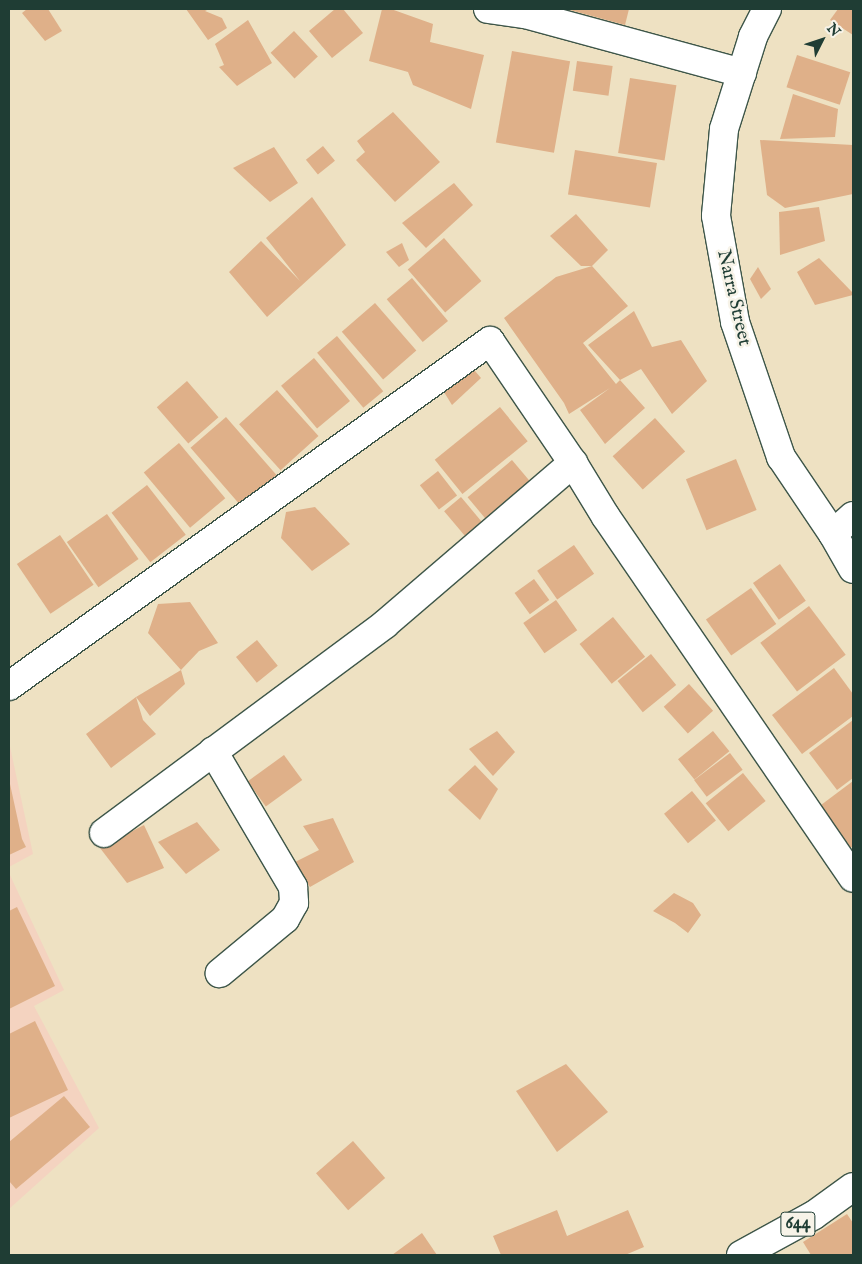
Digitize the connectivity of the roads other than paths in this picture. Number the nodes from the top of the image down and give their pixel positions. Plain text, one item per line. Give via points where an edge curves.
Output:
1 (488, 9) edge
2 (767, 9) edge
3 (526, 11) edge
4 (742, 73) junction
5 (573, 463) junction
6 (853, 516) edge
7 (833, 534) junction
8 (853, 569) edge
9 (9, 686) edge
10 (213, 751) junction
11 (104, 832) dead end
12 (853, 878) edge
13 (220, 973) dead end
14 (853, 1188) edge
15 (740, 1255) edge

1 - 3 street
2 - 4 street, Narra Street via 753,37
3 - 4 street
4 - 7 street, Narra Street via 724,129 716,216 735,322 781,457
5 - 9 street via 490,341
5 - 10 street via 385,624
5 - 12 street
6 - 7 street
7 - 8 street, Narra Street
10 - 11 street
10 - 13 street via 293,887 294,903 285,919
14 - 15 street, 644 via 814,1215

